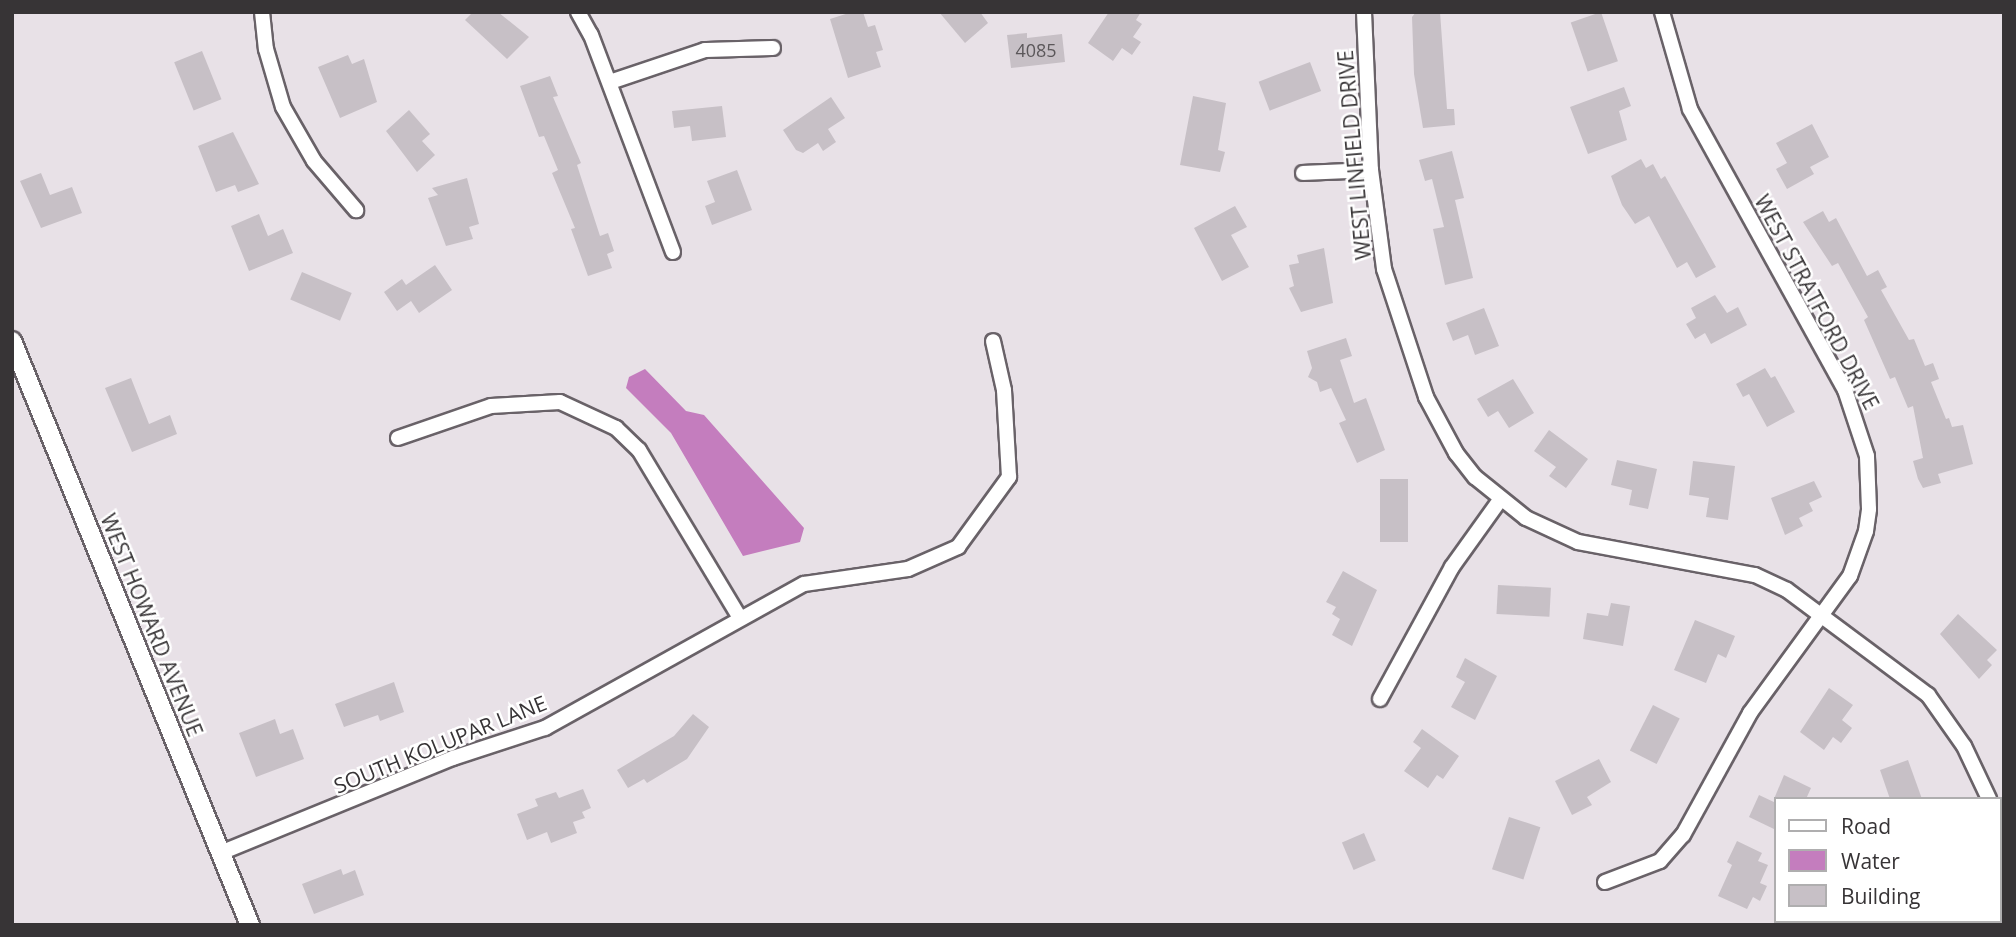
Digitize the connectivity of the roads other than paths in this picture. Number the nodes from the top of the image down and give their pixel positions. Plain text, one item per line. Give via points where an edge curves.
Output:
1 (262, 12) edge
2 (578, 12) edge
3 (1364, 12) edge
4 (1662, 12) edge
5 (773, 48) dead end
6 (610, 82) junction
7 (1371, 170) junction
8 (1303, 173) dead end
9 (356, 210) dead end
10 (673, 252) dead end
11 (12, 341) edge
12 (993, 341) dead end
13 (398, 438) dead end
14 (1500, 500) junction
15 (1823, 615) junction
16 (740, 618) junction
17 (1380, 699) dead end
18 (1988, 797) edge
19 (220, 853) junction
20 (1605, 882) dead end
21 (250, 925) edge

1 - 9 street via 266,48 283,107 314,161
2 - 6 street
3 - 7 street, WEST LINFIELD DRIVE
4 - 15 street, WEST STRATFORD DRIVE via 1690,109 1844,390 1860,431 1870,486 1866,531 1850,576
5 - 6 street via 705,50
6 - 10 street
7 - 8 street
7 - 14 street, WEST LINFIELD DRIVE via 1384,269 1410,359 1456,453
11 - 19 street, WEST HOWARD AVENUE
12 - 16 street, SOUTH KOLUPAR LANE via 1004,390 1009,477 958,547 908,569 804,584
13 - 16 street via 491,406 560,402 616,428 639,450
14 - 15 street, WEST LINFIELD DRIVE via 1549,531 1578,542 1768,580
14 - 17 street via 1451,567
15 - 18 street, WEST LINFIELD DRIVE via 1928,695 1964,746
15 - 20 street, WEST STRATFORD DRIVE via 1750,713 1677,843 1649,867
16 - 19 street, SOUTH KOLUPAR LANE via 545,728 453,758
19 - 21 street, WEST HOWARD AVENUE

